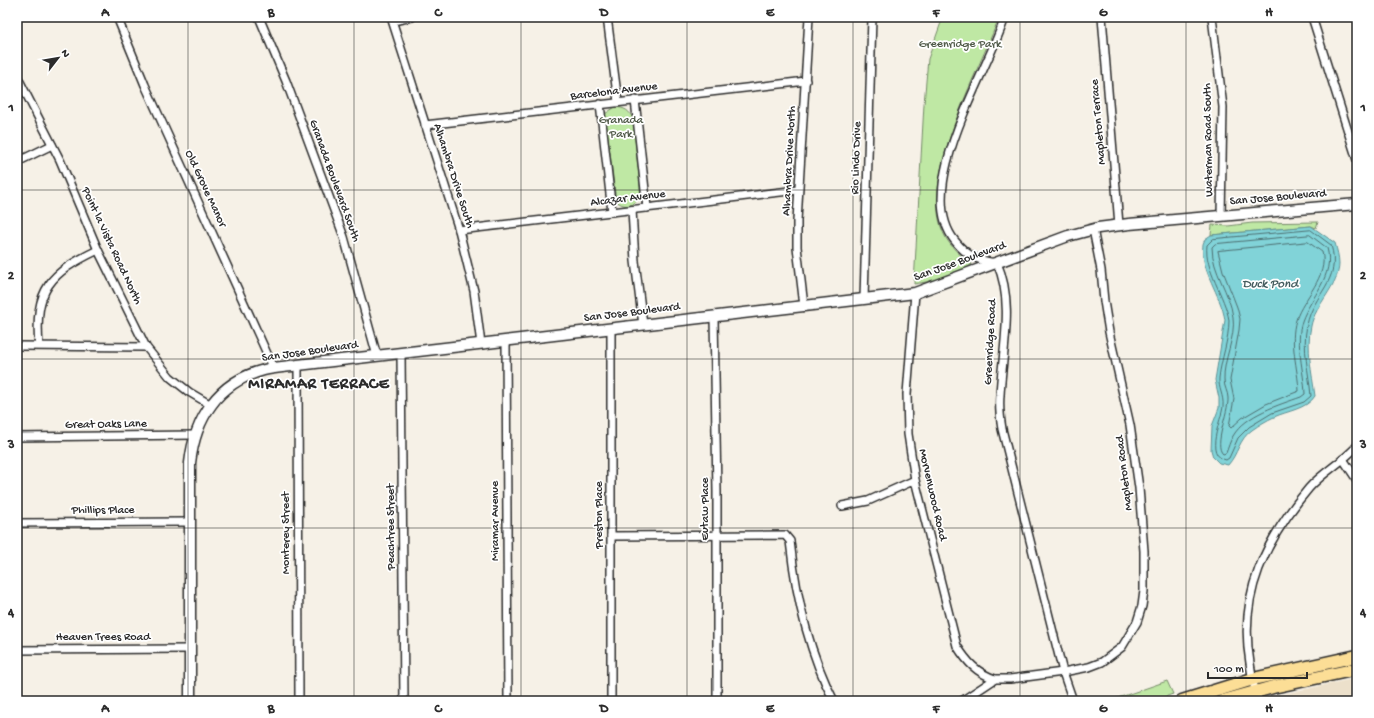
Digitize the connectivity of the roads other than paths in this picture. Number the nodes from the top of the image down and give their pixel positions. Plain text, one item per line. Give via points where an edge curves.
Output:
1 (117, 17) edge
2 (259, 17) edge
3 (412, 17) edge
4 (607, 17) edge
5 (809, 17) edge
6 (872, 17) edge
7 (1005, 17) edge
8 (1102, 17) edge
9 (1212, 17) edge
10 (1312, 17) edge
11 (392, 19) edge
12 (17, 76) edge
13 (806, 81) junction
14 (635, 100) junction
15 (618, 102) junction
16 (600, 104) junction
17 (425, 125) junction
18 (52, 145) junction
19 (1357, 160) edge
20 (17, 162) edge
21 (798, 190) junction
22 (1357, 204) edge
23 (647, 208) junction
24 (632, 210) junction
25 (612, 212) junction
26 (1221, 216) junction
27 (1119, 225) junction
28 (1093, 229) junction
29 (459, 230) junction
30 (98, 250) junction
31 (997, 263) junction
32 (915, 293) junction
33 (864, 299) junction
34 (804, 306) junction
35 (714, 317) junction
36 (643, 325) junction
37 (611, 328) junction
38 (506, 342) junction
39 (481, 344) junction
40 (39, 345) junction
41 (17, 346) edge
42 (146, 347) junction
43 (402, 354) junction
44 (376, 356) junction
45 (298, 365) junction
46 (274, 369) junction
47 (211, 405) junction
48 (195, 435) junction
49 (17, 437) edge
50 (1357, 446) edge
51 (1343, 459) junction
52 (915, 480) junction
53 (1357, 480) edge
54 (842, 506) dead end
55 (190, 522) junction
56 (17, 523) edge
57 (611, 536) junction
58 (716, 536) junction
59 (190, 649) junction
60 (17, 650) edge
61 (1357, 656) edge
62 (1357, 669) edge
63 (1063, 672) junction
64 (995, 679) junction
65 (1253, 679) junction
66 (1257, 697) edge
67 (190, 701) edge
68 (299, 701) edge
69 (404, 701) edge
70 (508, 701) edge
71 (611, 701) edge
72 (717, 701) edge
73 (834, 701) edge
74 (962, 701) edge
75 (1072, 701) edge
76 (1182, 701) edge
77 (1224, 701) edge

1 - 46 street, Old Grove Manor
2 - 44 street, Granada Boulevard South via 286,81 344,237
3 - 11 street
4 - 15 street
5 - 13 street, Alhambra Drive North
6 - 33 street, Rio Lindo Drive
7 - 31 street via 953,145 946,168 943,197 946,224 957,244 976,259
8 - 27 street, Mapleton Terrace
9 - 26 street, Waterman Road South via 1222,107
10 - 19 street
11 - 17 street, Alhambra Drive South
12 - 18 street, Point la Vista Road North
13 - 14 street, Barcelona Avenue
13 - 21 street, Alhambra Drive North
14 - 15 street, Barcelona Avenue
14 - 23 street
15 - 16 street, Barcelona Avenue
16 - 17 street, Barcelona Avenue
16 - 25 street
17 - 29 street, Alhambra Drive South
18 - 20 street
18 - 30 street, Point la Vista Road North
21 - 23 street, Alcazar Avenue
21 - 34 street, Alhambra Drive North via 797,247
22 - 26 street, San Jose Boulevard
23 - 24 street, Alcazar Avenue
24 - 25 street, Alcazar Avenue
24 - 36 street
25 - 29 street, Alcazar Avenue
26 - 27 street, San Jose Boulevard
27 - 28 street, San Jose Boulevard
28 - 31 street, San Jose Boulevard
28 - 63 street, Mapleton Road via 1108,325 1130,425 1139,488 1144,591 1137,622 1122,647 1102,662
29 - 39 street, Alhambra Drive South via 474,290
30 - 40 street via 64,267 50,283 42,298 39,312
30 - 42 street, Point la Vista Road North
31 - 32 street, San Jose Boulevard
31 - 63 street, Greenridge Road via 1002,277 1005,301 999,396 1002,429
32 - 33 street, San Jose Boulevard
32 - 52 street, Morvenwood Road via 907,394 908,434
33 - 34 street, San Jose Boulevard
34 - 35 street, San Jose Boulevard
35 - 36 street, San Jose Boulevard
35 - 58 street, Eutaw Place
36 - 37 street, San Jose Boulevard
37 - 38 street, San Jose Boulevard
37 - 57 street, Preston Place
38 - 39 street, San Jose Boulevard
38 - 70 street, Miramar Avenue
39 - 43 street, San Jose Boulevard
40 - 41 street
40 - 42 street
42 - 47 street, Point la Vista Road North via 170,377
43 - 44 street, San Jose Boulevard
43 - 69 street, Peachtree Street
44 - 45 street, San Jose Boulevard
45 - 46 street, San Jose Boulevard
45 - 68 street, Monterey Street
46 - 47 street, San Jose Boulevard via 242,379 226,389
47 - 48 street, San Jose Boulevard
48 - 49 street, Great Oaks Lane
48 - 55 street, San Jose Boulevard via 190,463
50 - 51 street
51 - 53 street
51 - 65 street via 1318,480 1294,506 1278,528 1260,564 1252,586 1247,614 1247,647
52 - 54 street via 868,501
52 - 64 street, Morvenwood Road via 957,646 974,668
55 - 56 street, Phillips Place
55 - 59 street, San Jose Boulevard
57 - 58 street
57 - 71 street, Preston Place
58 - 72 street, Eutaw Place
58 - 73 street via 785,535 790,541 795,587 802,618 820,672
59 - 60 street, Heaven Trees Road
59 - 67 street, San Jose Boulevard
61 - 65 main road
62 - 66 main road
63 - 64 street, Mapleton Road
63 - 75 street, Greenridge Road
64 - 74 street
65 - 66 street
65 - 76 main road
66 - 77 main road

